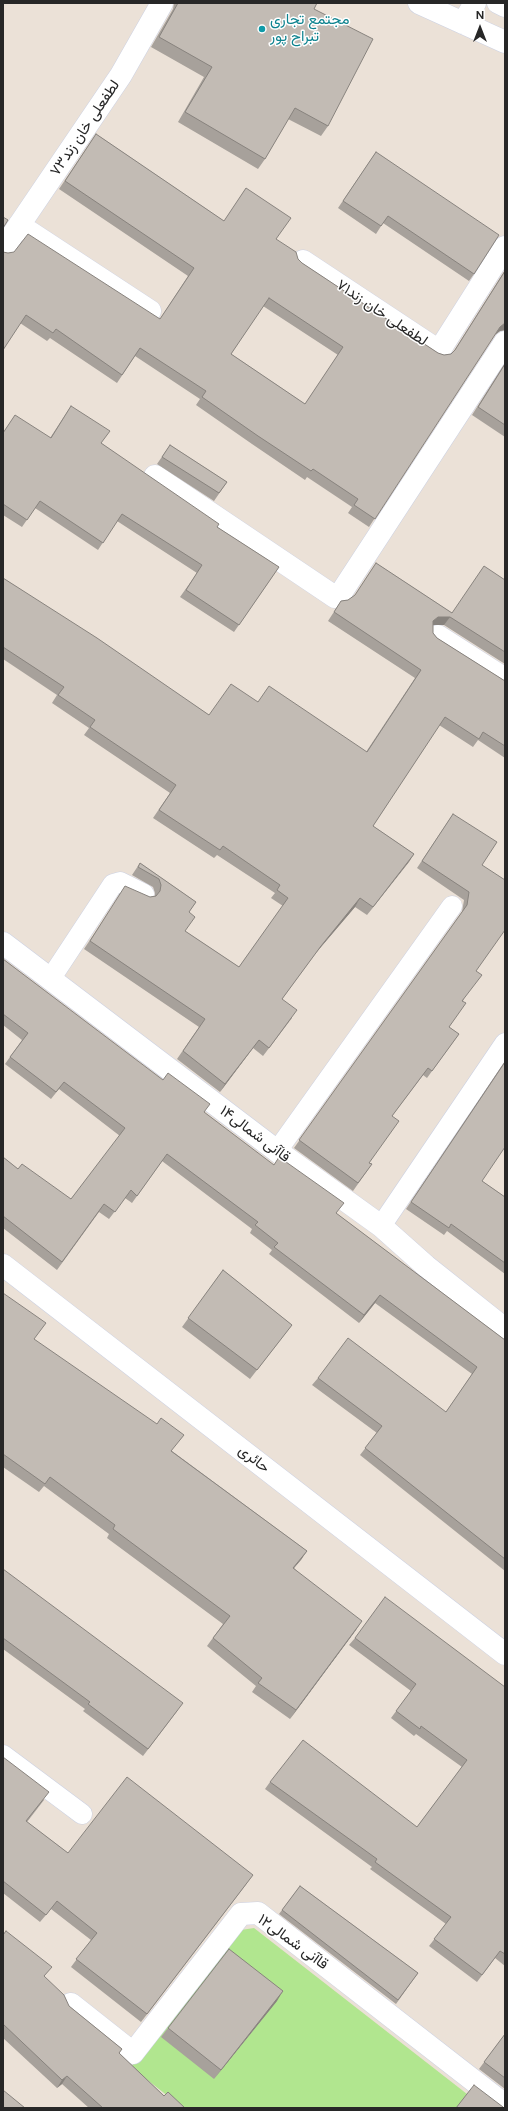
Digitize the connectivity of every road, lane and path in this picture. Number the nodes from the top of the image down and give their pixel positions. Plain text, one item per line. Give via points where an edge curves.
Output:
1 (162, 3) edge
2 (419, 3) edge
3 (475, 3) edge
4 (497, 3) edge
5 (505, 7) edge
6 (463, 23) junction
7 (505, 42) edge
8 (19, 225) junction
9 (505, 247) edge
10 (3, 249) edge
11 (303, 261) dead end
12 (150, 311) edge
13 (505, 342) edge
14 (155, 476) dead end
15 (438, 636) dead end
16 (505, 679) edge
17 (144, 894) edge
18 (452, 906) dead end
19 (3, 943) edge
20 (51, 978) junction
21 (505, 1043) edge
22 (277, 1152) junction
23 (381, 1226) junction
24 (3, 1265) edge
25 (505, 1329) edge
26 (505, 1654) edge
27 (3, 1755) edge
28 (82, 1814) dead end
29 (72, 2004) dead end
30 (505, 2105) edge

1 - 8 street, لطفعلی خان زند۷۳ via 121,75
2 - 6 street
3 - 6 street
4 - 5 lane
6 - 7 street
8 - 10 street, لطفعلی خان زند۷۳
8 - 12 street
9 - 11 street, لطفعلی خان زند۷۱ via 439,351
13 - 14 street via 340,596 330,595
15 - 16 street
17 - 20 lane via 120,882 113,884
18 - 22 lane
19 - 20 street, قاآنی شمالی۱۴
20 - 22 street, قاآنی شمالی۱۴
21 - 23 lane
22 - 23 street, قاآنی شمالی۱۴
23 - 25 street, قاآنی شمالی۱۴ via 426,1266
24 - 26 street, حائری
27 - 28 lane
29 - 30 street, قاآنی شمالی۱۲ via 133,2053 242,1914 258,1913

